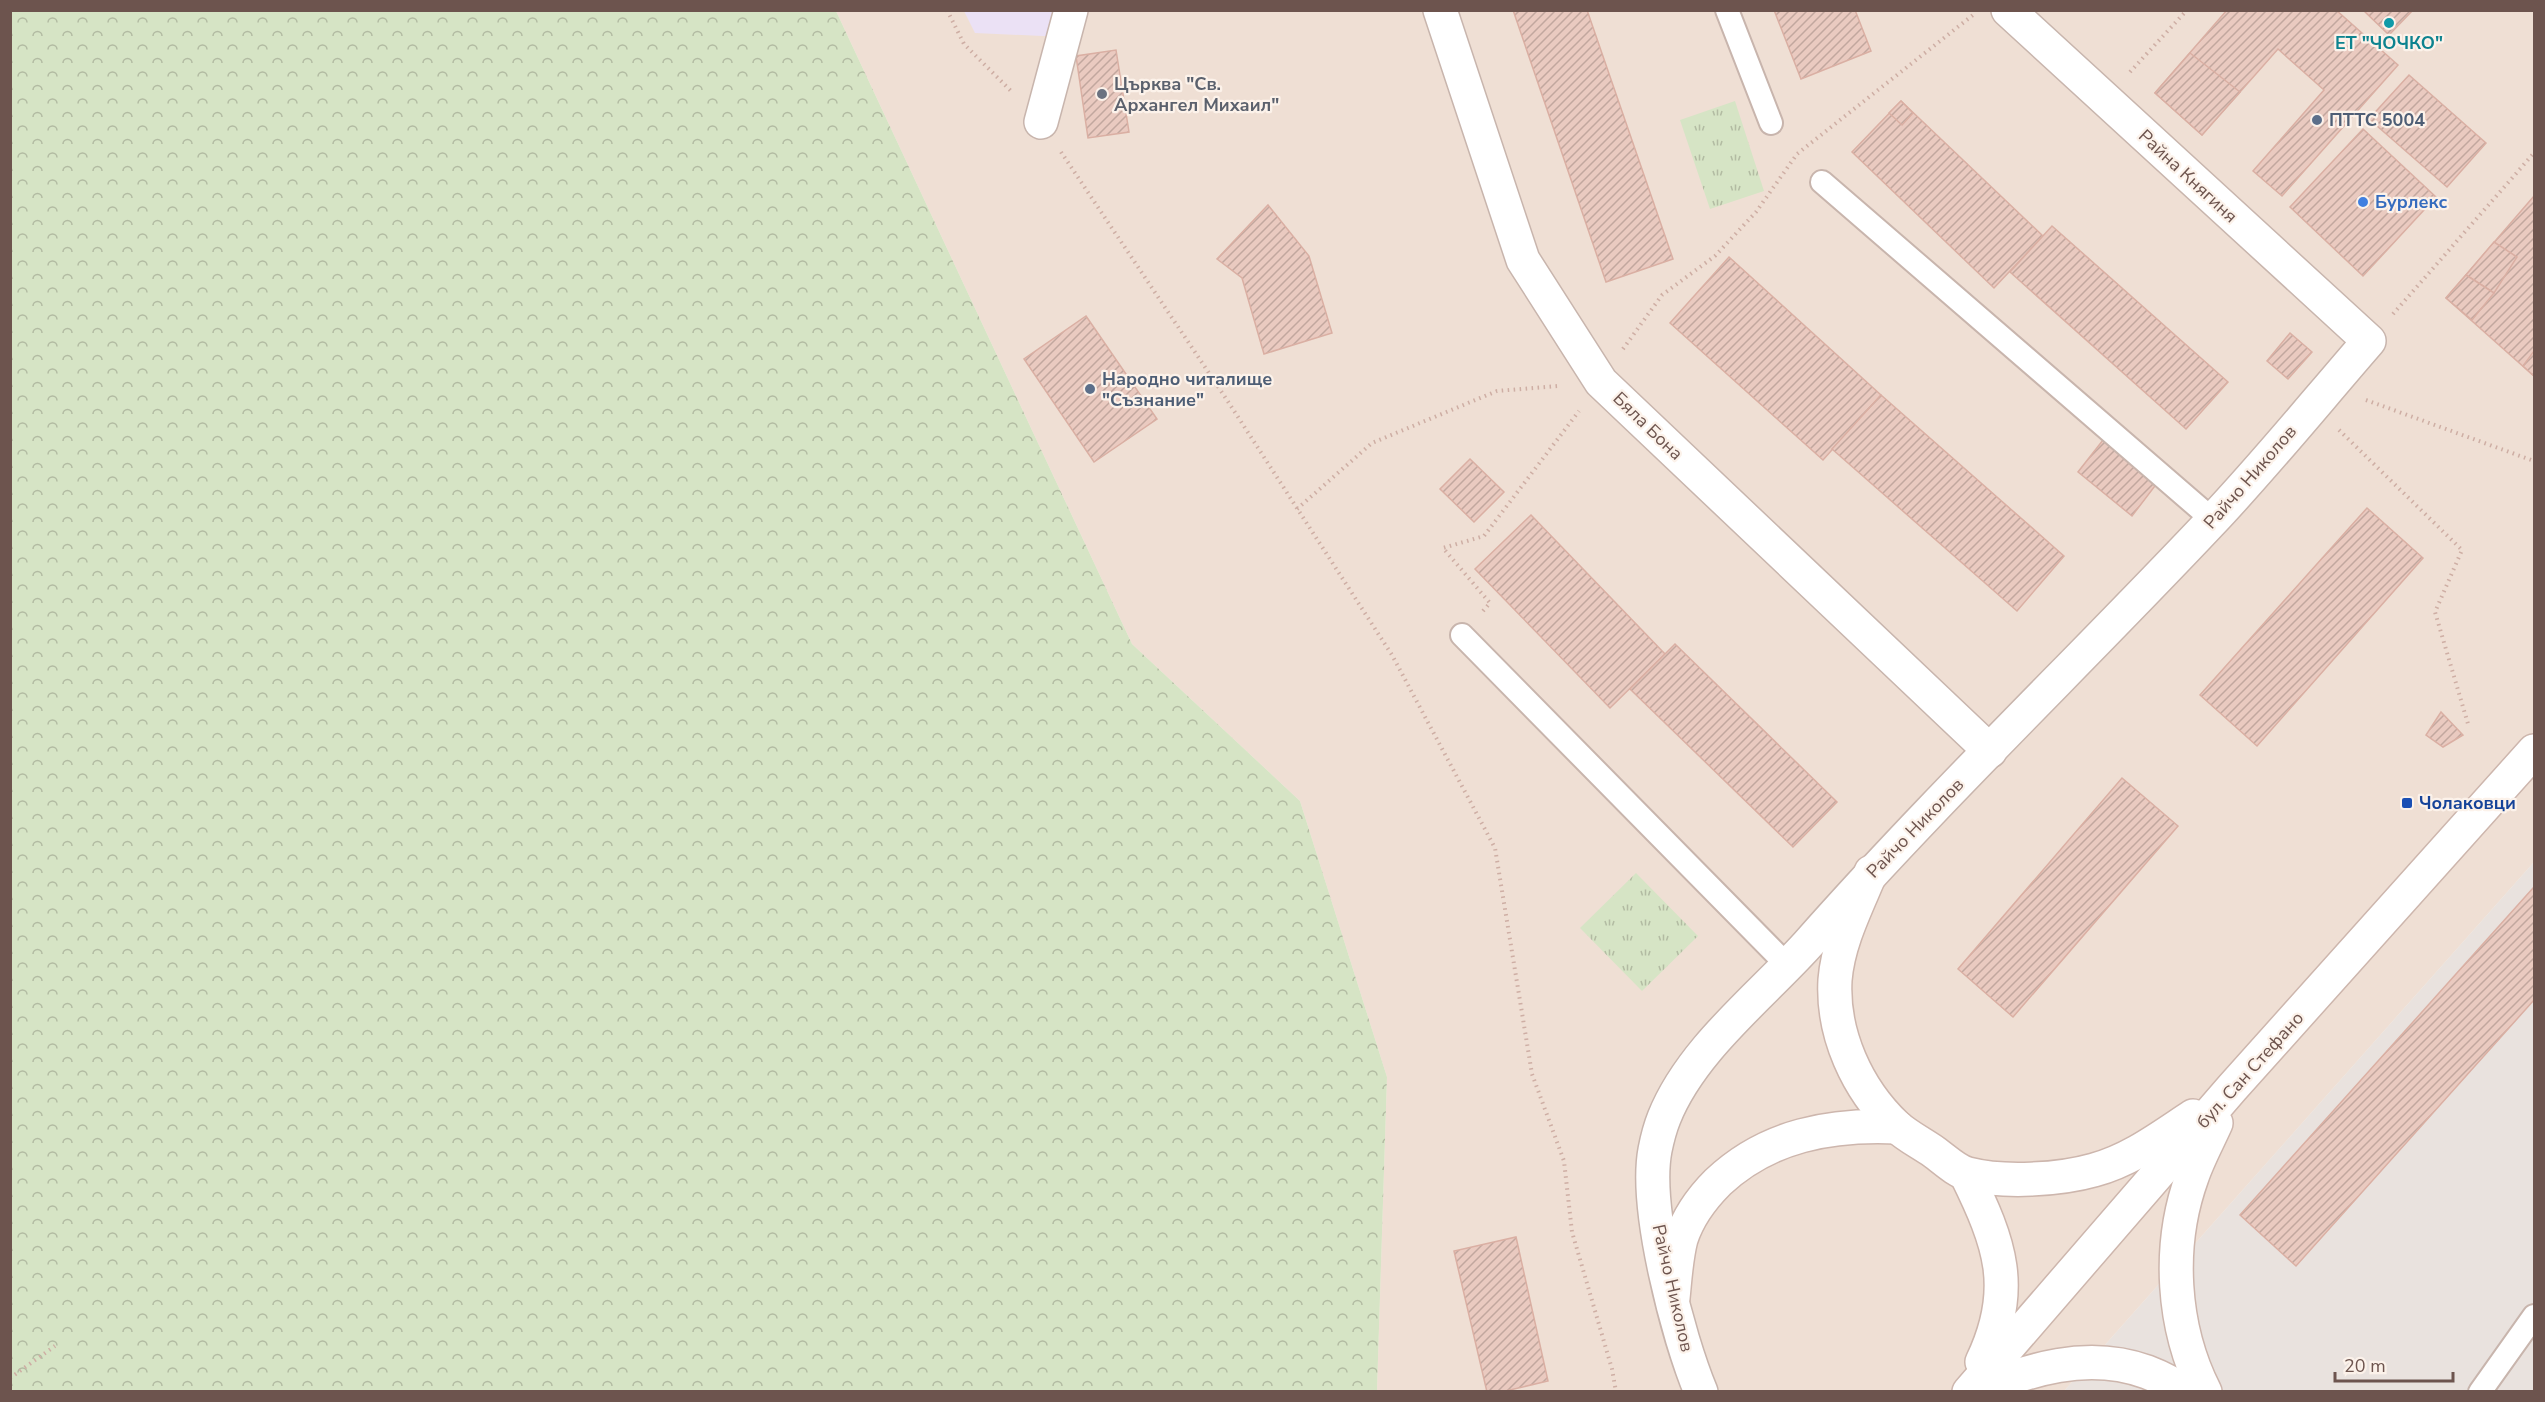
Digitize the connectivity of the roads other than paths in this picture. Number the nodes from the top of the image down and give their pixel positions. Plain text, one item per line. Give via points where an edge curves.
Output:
1 (1071, 10) edge
2 (1440, 10) edge
3 (1727, 10) edge
4 (2008, 10) edge
5 (1041, 122) road end
6 (1771, 123) road end
7 (1822, 182) road end
8 (2369, 341) joint
9 (2213, 520) junction
10 (1462, 634) road end
11 (1990, 750) junction
12 (2535, 751) edge
13 (1871, 872) junction
14 (1788, 966) junction
15 (2232, 1089) junction
16 (1897, 1127) junction
17 (1966, 1174) junction
18 (1673, 1298) junction
19 (2535, 1317) edge
20 (1701, 1392) edge
21 (1969, 1392) edge
22 (2184, 1392) edge
23 (2205, 1392) edge
24 (2480, 1392) edge

1 - 5 street
2 - 11 street, Бяла Бона via 1523,260 1602,382
3 - 6 lane
4 - 8 street, Райна Княгиня
7 - 9 lane
8 - 9 street, Райчо Николов
9 - 11 street, Райчо Николов
10 - 14 lane
11 - 13 street, Райчо Николов
12 - 15 street, бул. Сан Стефано
13 - 14 street, Райчо Николов
13 - 16 street via 1841,949 1835,980 1837,1011 1843,1044 1856,1074
14 - 18 street, Райчо Николов via 1713,1043 1676,1094 1664,1119 1654,1152 1653,1184
15 - 17 street via 2144,1149 2093,1171 2031,1178
15 - 21 street, бул. Сан Стефано
15 - 23 street via 2192,1176 2178,1230 2176,1259 2182,1329
16 - 17 street
16 - 18 street via 1845,1127 1793,1137 1754,1155 1727,1174 1699,1204 1681,1239
17 - 21 street via 1996,1245 2002,1272 1998,1322
18 - 20 street, Райчо Николов
19 - 24 lane
21 - 22 street via 2028,1371 2094,1361 2159,1376

